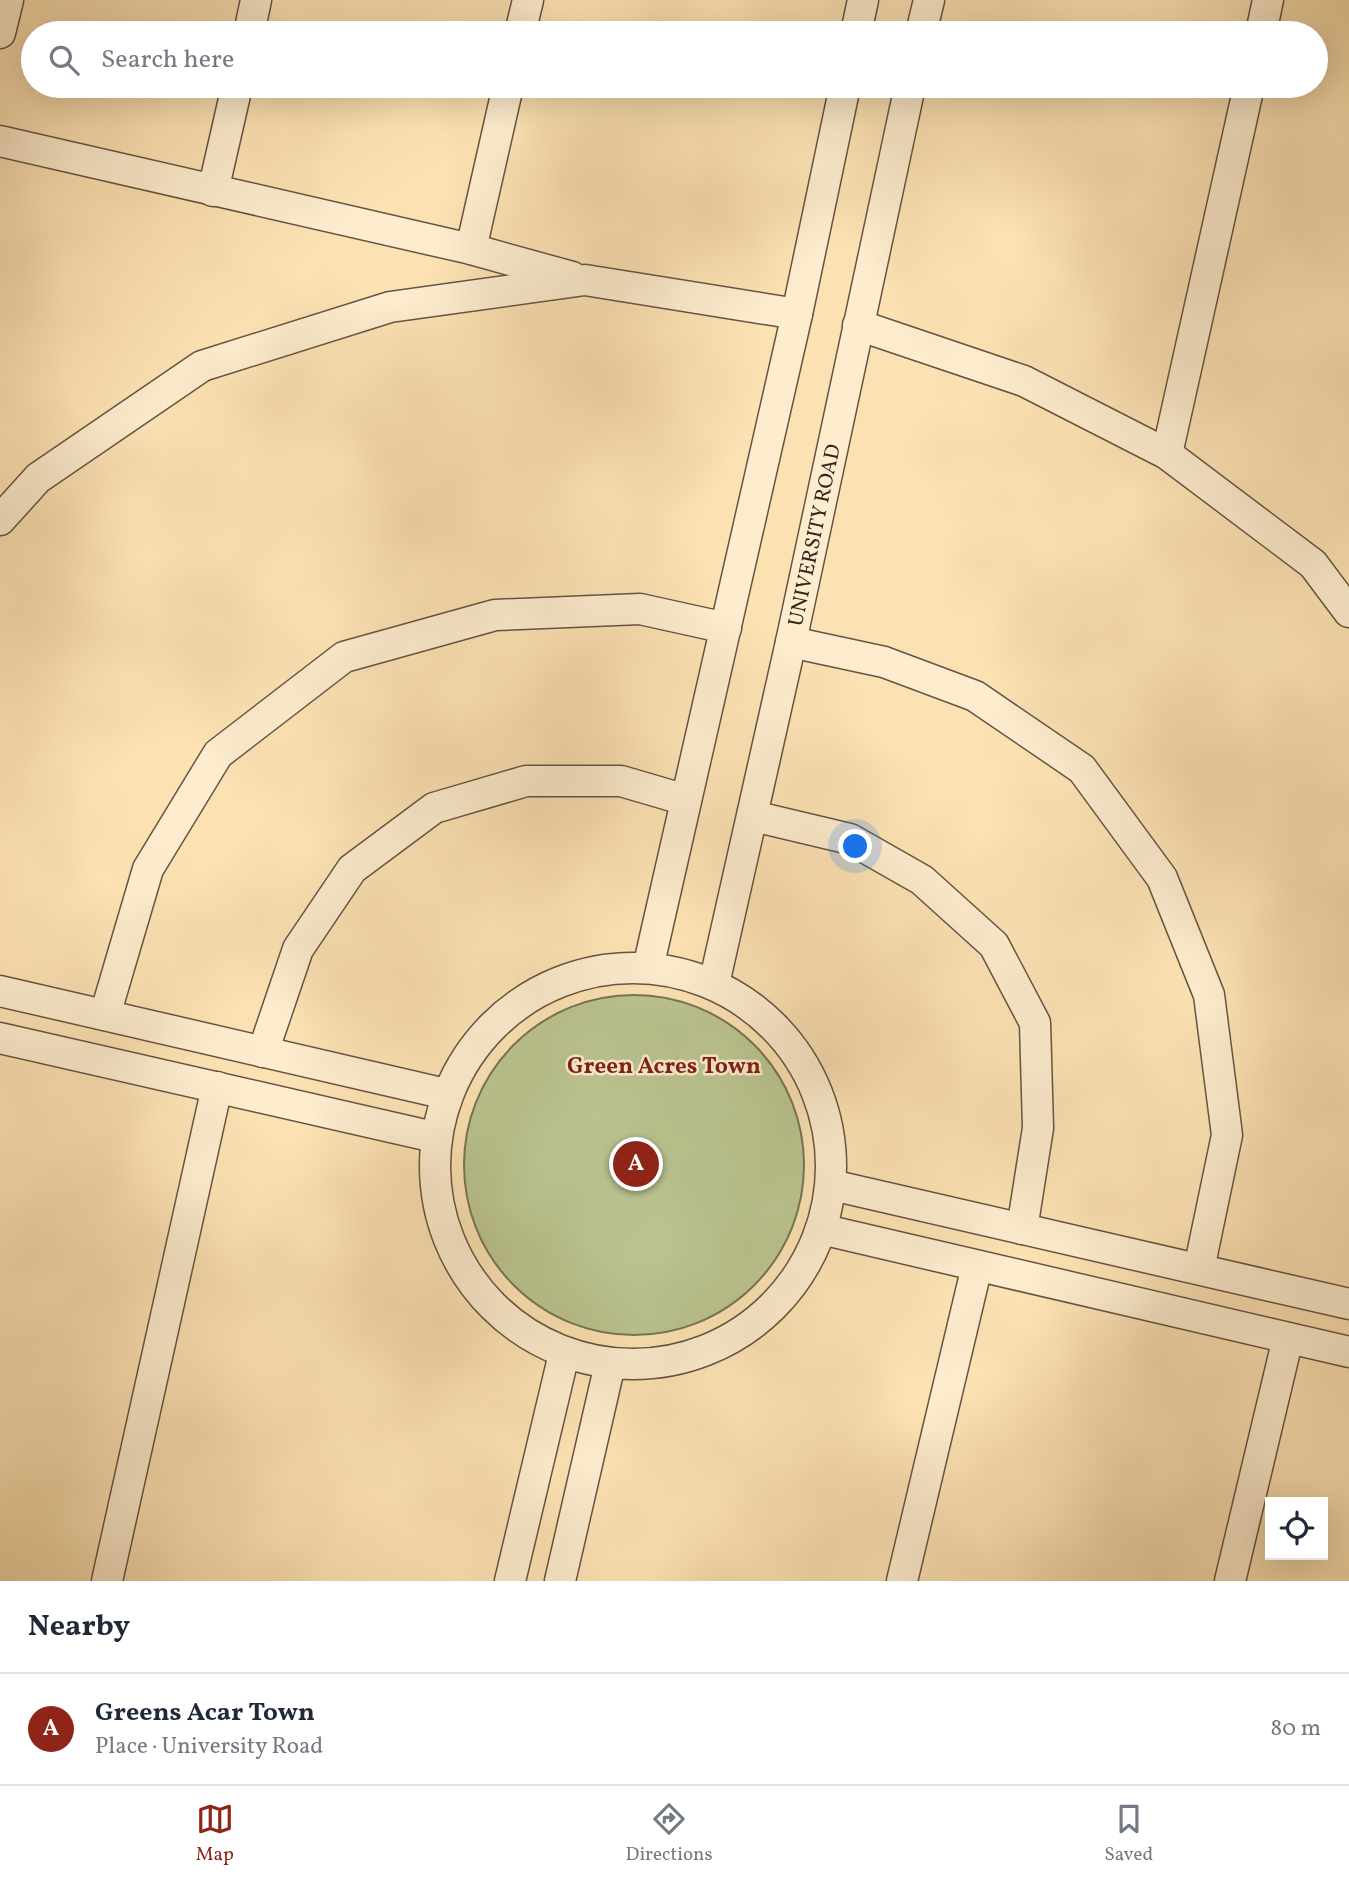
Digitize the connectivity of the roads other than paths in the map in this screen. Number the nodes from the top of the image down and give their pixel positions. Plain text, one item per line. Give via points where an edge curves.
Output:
1 (8, 0) edge
2 (256, 0) edge
3 (528, 0) edge
4 (863, 0) edge
5 (929, 0) edge
6 (1268, 0) edge
7 (252, 21) edge
8 (523, 21) edge
9 (859, 21) edge
10 (924, 21) edge
11 (1264, 21) edge
12 (0, 33) edge
13 (234, 98) edge
14 (505, 98) edge
15 (842, 98) edge
16 (907, 98) edge
17 (1246, 98) edge
18 (0, 141) edge
19 (213, 191) junction
20 (471, 249) junction
21 (585, 280) junction
22 (797, 314) junction
23 (858, 325) junction
24 (1167, 454) junction
25 (0, 520) edge
26 (1349, 612) edge
27 (726, 628) junction
28 (791, 642) junction
29 (686, 800) junction
30 (753, 816) junction
31 (648, 968) junction
32 (714, 984) junction
33 (0, 990) edge
34 (105, 1016) junction
35 (0, 1038) edge
36 (263, 1052) junction
37 (217, 1087) junction
38 (446, 1094) junction
39 (434, 1137) junction
40 (836, 1186) junction
41 (1021, 1229) junction
42 (825, 1230) junction
43 (977, 1266) junction
44 (1199, 1269) junction
45 (1349, 1304) edge
46 (1288, 1338) junction
47 (1349, 1352) edge
48 (564, 1354) junction
49 (610, 1364) junction
50 (107, 1581) edge
51 (510, 1581) edge
52 (560, 1581) edge
53 (902, 1581) edge
54 (1230, 1581) edge

1 - 12 street
2 - 7 street
3 - 8 street
4 - 9 street
5 - 10 street
6 - 11 street
13 - 19 street
14 - 20 street
15 - 22 street
16 - 23 street, UNIVERSITY ROAD
17 - 24 street
18 - 19 street
19 - 20 street
20 - 21 street
21 - 22 street
21 - 25 street via 390,307 202,366 38,478
22 - 27 street
23 - 24 street via 1024,381
23 - 28 street, UNIVERSITY ROAD
24 - 26 street via 1313,564
27 - 29 street
27 - 34 street via 640,609 495,615 344,657 218,754 148,869
28 - 30 street, UNIVERSITY ROAD
28 - 44 street via 884,662 975,696 1082,769 1162,877 1209,995 1227,1135
29 - 31 street
29 - 36 street via 621,781 526,781 434,808 352,869 298,949
30 - 32 street, UNIVERSITY ROAD
30 - 41 street via 850,839 922,880 994,945 1035,1023 1038,1128
31 - 32 street
31 - 38 street via 597,970 548,985 505,1012 470,1049
32 - 40 street via 770,1022 811,1076
33 - 34 street
34 - 36 street
35 - 37 street
36 - 38 street
37 - 39 street
37 - 50 street
38 - 39 street
39 - 48 street via 436,1205 461,1268 505,1320
40 - 41 street
40 - 42 street
41 - 44 street
42 - 43 street
42 - 49 street via 803,1272 758,1322 698,1355
43 - 46 street
43 - 53 street
44 - 45 street
46 - 47 street
46 - 54 street
48 - 49 street
48 - 51 street
49 - 52 street

